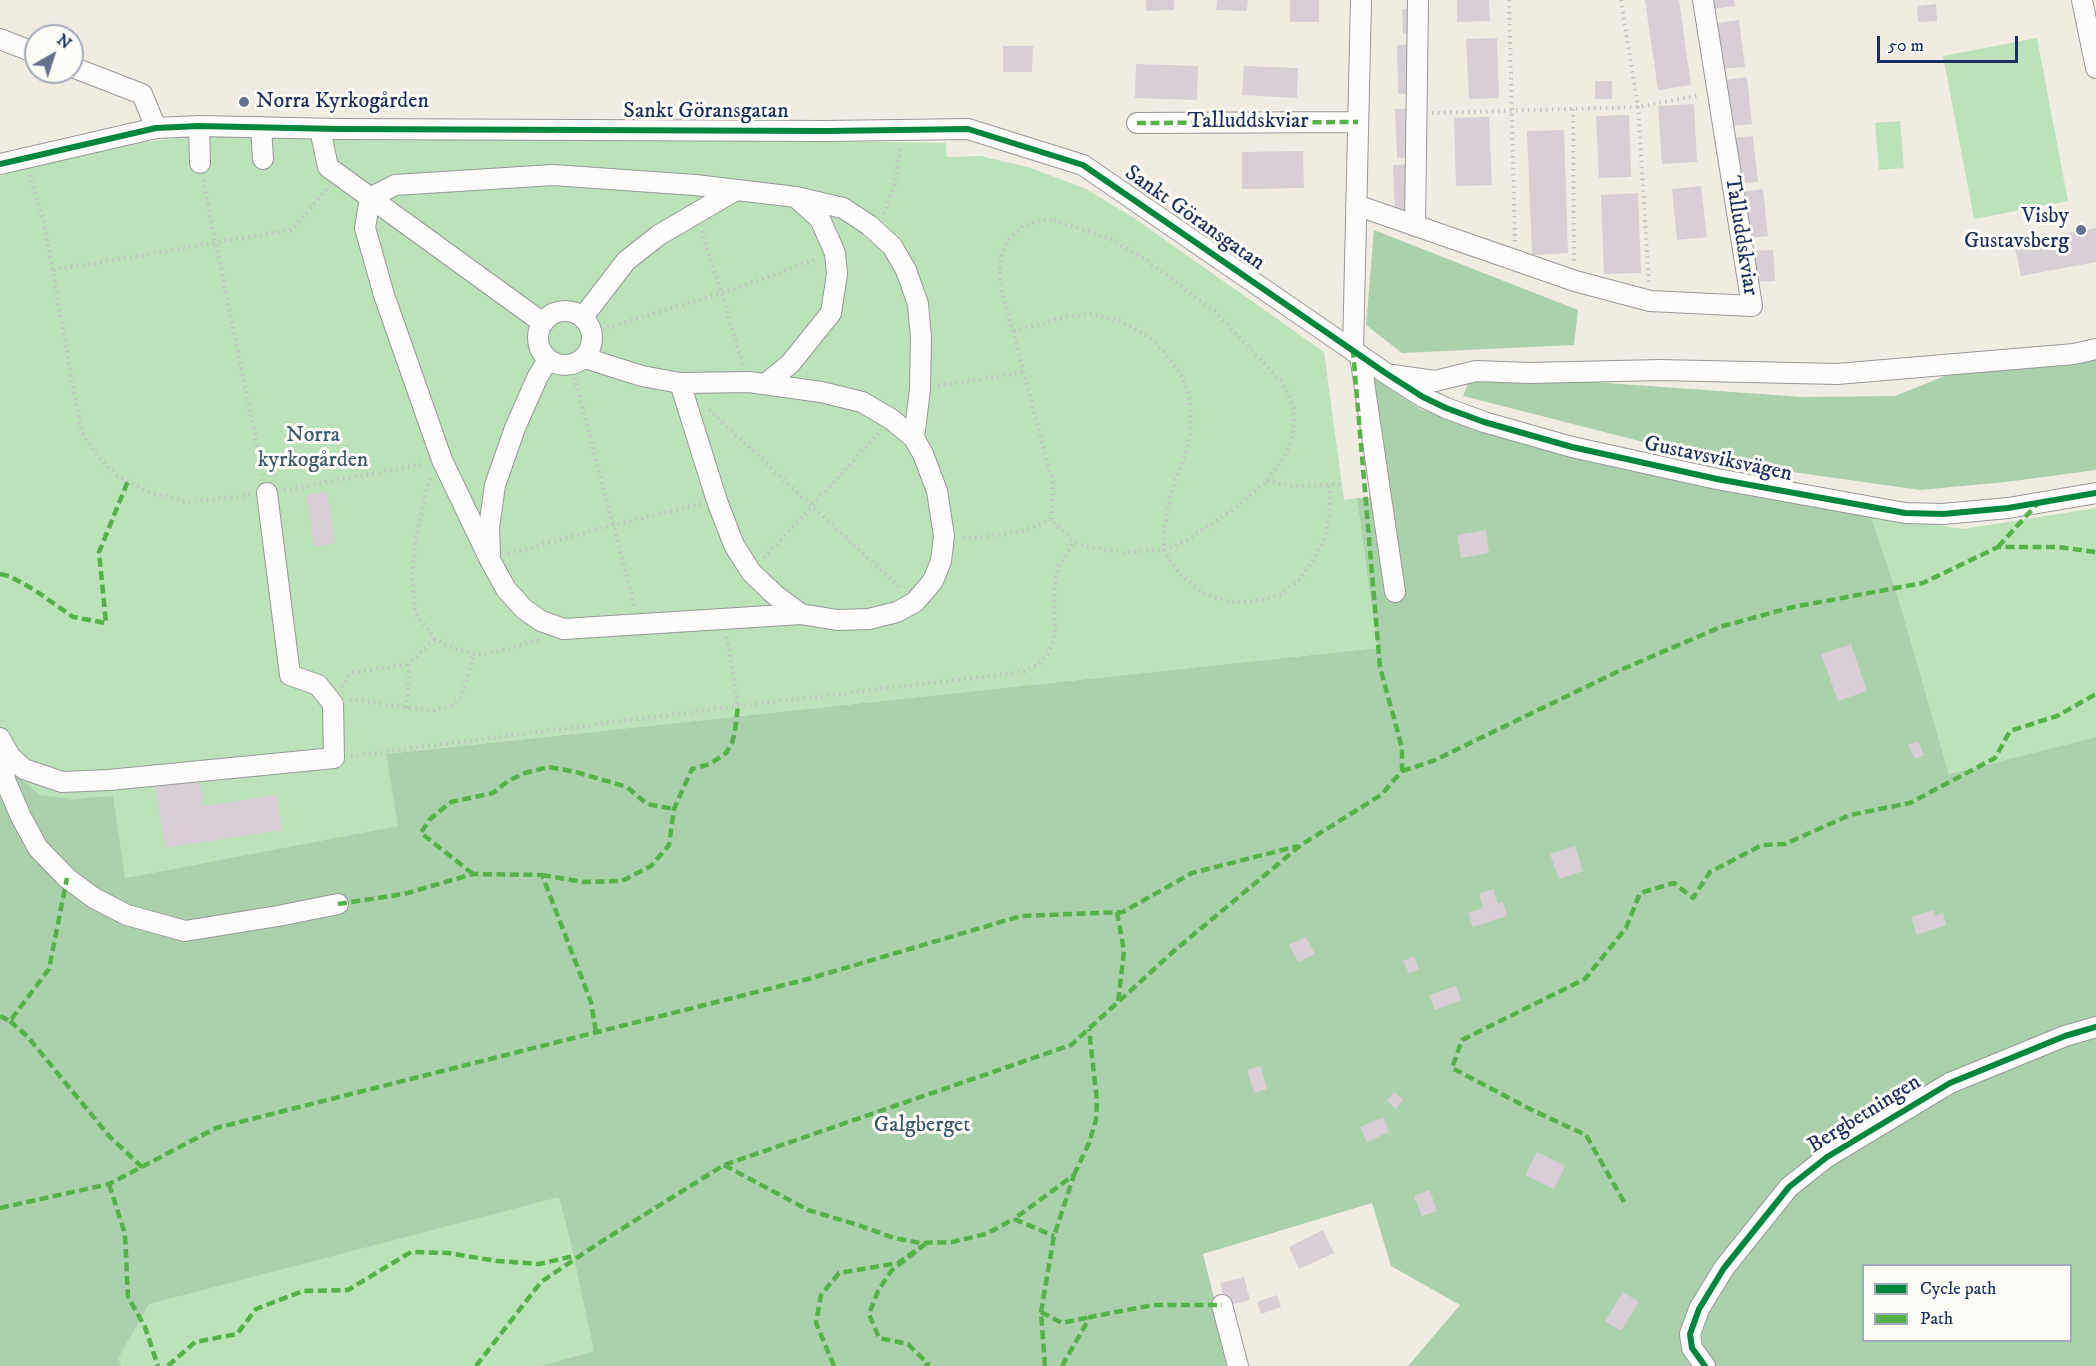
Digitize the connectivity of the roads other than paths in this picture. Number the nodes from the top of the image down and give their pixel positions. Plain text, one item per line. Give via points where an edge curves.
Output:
1 (1360, 0) edge
2 (1418, 0) edge
3 (1703, 0) edge
4 (2082, 0) edge
5 (0, 39) edge
6 (24, 48) edge
7 (2096, 68) edge
8 (84, 72) edge
9 (1358, 122) junction
10 (1137, 123) dead end
11 (199, 126) junction
12 (261, 127) junction
13 (156, 128) junction
14 (320, 129) junction
15 (263, 159) dead end
16 (200, 163) road end
17 (0, 164) edge
18 (736, 190) junction
19 (796, 197) junction
20 (370, 198) junction
21 (1356, 205) junction
22 (1415, 225) junction
23 (543, 323) junction
24 (588, 325) junction
25 (2096, 349) edge
26 (1357, 353) junction
27 (548, 360) junction
28 (578, 361) junction
29 (1387, 374) junction
30 (680, 383) junction
31 (757, 383) junction
32 (914, 438) junction
33 (2096, 493) edge
34 (267, 494) road end
35 (490, 560) junction
36 (1395, 592) dead end
37 (801, 614) junction
38 (0, 738) edge
39 (10, 756) junction
40 (338, 904) dead end
41 (2096, 1028) edge
42 (1222, 1305) dead end
43 (1238, 1366) edge
44 (1705, 1366) edge

1 - 9 street
2 - 22 street
3 - 22 street, Talluddskviar via 1752,306 1650,301 1575,281
4 - 7 street
5 - 6 street
8 - 13 street via 142,94
9 - 10 street, Talluddskviar
9 - 21 street
11 - 12 street, Sankt Göransgatan
11 - 13 street, Sankt Göransgatan
11 - 16 street
12 - 14 street, Sankt Göransgatan
12 - 15 street
13 - 17 street, Sankt Göransgatan
14 - 20 street via 328,167
14 - 26 street, Sankt Göransgatan via 968,129 1083,165
18 - 19 street
18 - 20 street via 553,175 395,185
18 - 24 street via 659,235 626,261
19 - 31 street via 820,219 835,253 837,274 831,313 790,364
19 - 32 street via 843,208 869,225 892,246 906,270 918,304 921,338
20 - 23 street
20 - 35 street via 365,228 384,295 442,460
21 - 22 street, Talluddskviar
21 - 26 street
23 - 24 street via 557,312 575,312
23 - 27 street via 539,346
24 - 28 street via 590,350
25 - 29 street via 1837,374 1476,371 1435,381
26 - 29 street, Gustavsviksvägen
26 - 36 street
27 - 28 street via 563,366
27 - 35 street via 515,428 495,485 489,528
28 - 30 street
29 - 33 street, Gustavsviksvägen via 1446,408 1572,447 1895,512 1943,514 2008,508
30 - 31 street
30 - 37 street via 734,545 751,572
31 - 32 street via 862,402
32 - 37 street via 937,491 944,536 941,561 933,581 915,602 897,612 869,619 837,620
34 - 39 street via 290,675 318,685 333,704 334,758 62,782 24,769
35 - 37 street via 506,589 524,609 541,621 564,629
38 - 39 street
39 - 40 street via 4,766 5,780 38,848 67,879 128,915 185,931
41 - 44 street, Bergbetningen via 2046,1043 1950,1083 1827,1157 1789,1187 1724,1268 1699,1309 1690,1334 1692,1348
42 - 43 street

